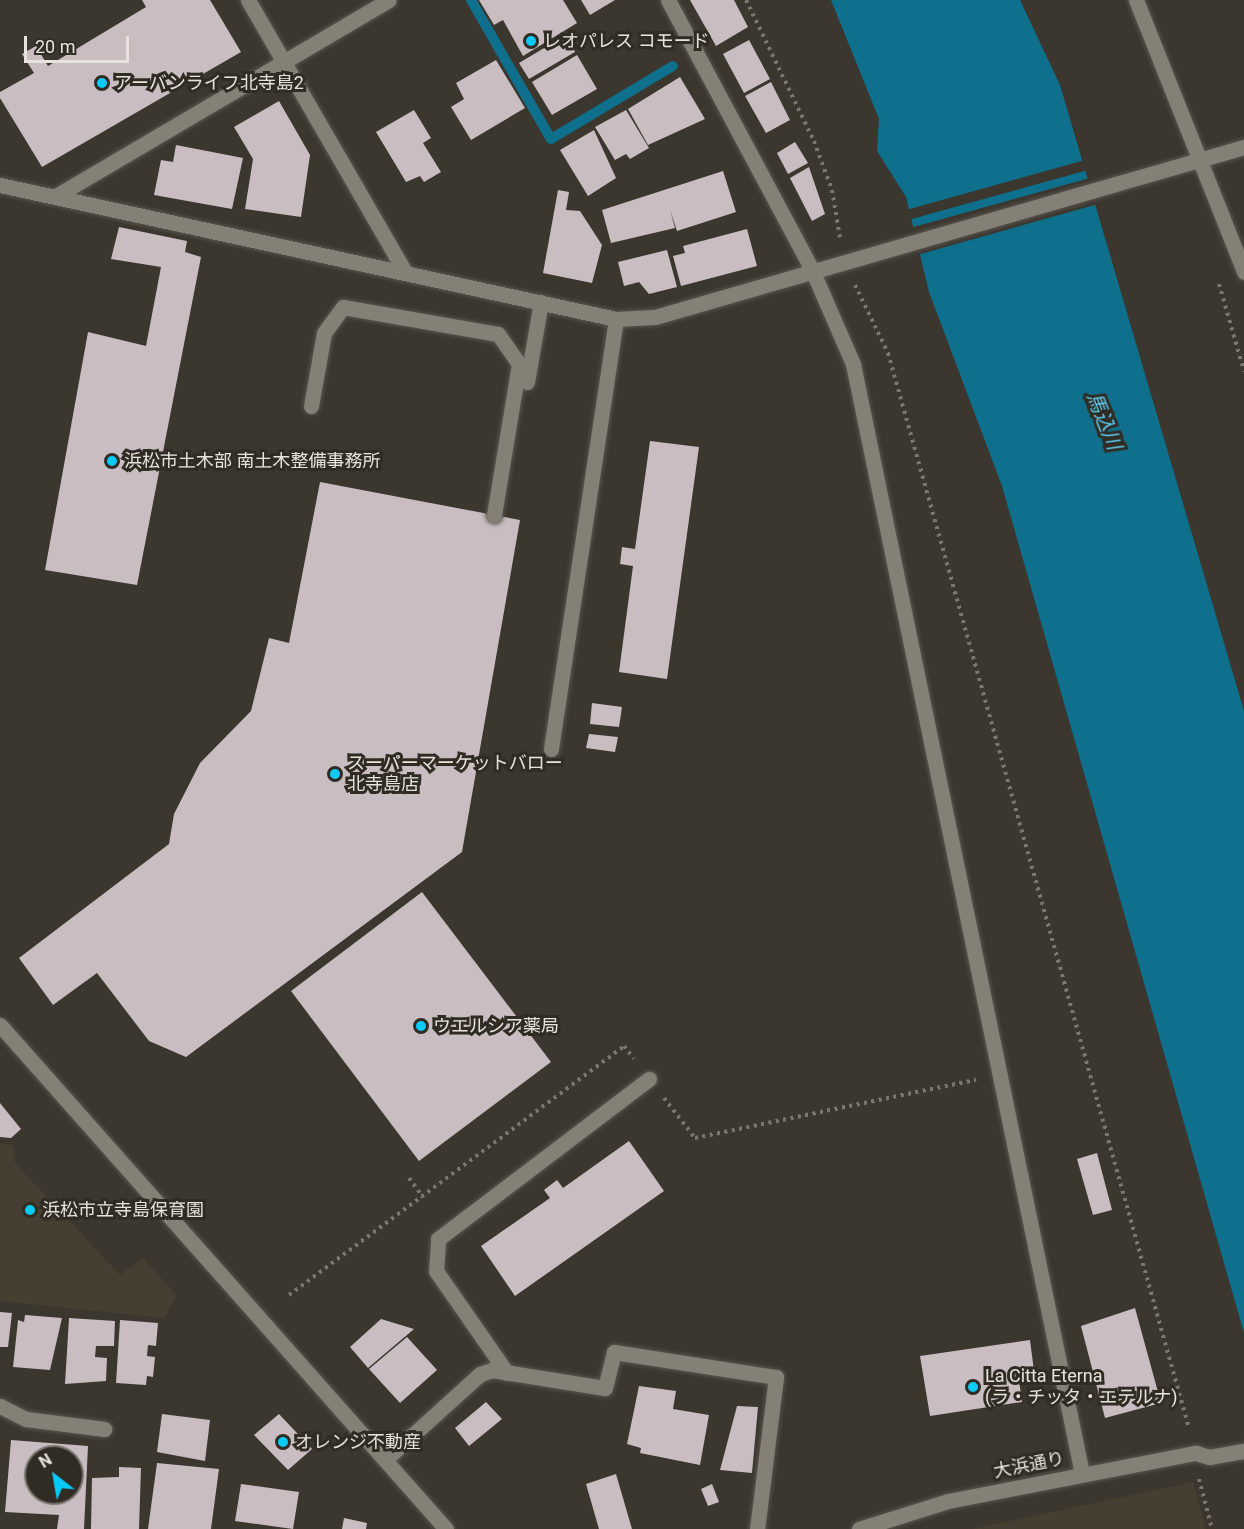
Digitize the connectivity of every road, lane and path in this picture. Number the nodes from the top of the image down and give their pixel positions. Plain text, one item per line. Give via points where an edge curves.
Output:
1 (248, 0) edge
2 (388, 0) edge
3 (668, 0) edge
4 (746, 0) edge
5 (1136, 0) edge
6 (284, 61) junction
7 (1244, 147) edge
8 (1201, 160) junction
9 (0, 185) edge
10 (56, 196) junction
11 (851, 259) junction
12 (403, 269) junction
13 (813, 272) junction
14 (1244, 272) edge
15 (541, 302) junction
16 (616, 319) junction
17 (527, 382) dead end
18 (311, 406) dead end
19 (494, 514) dead end
20 (551, 749) dead end
21 (0, 1025) edge
22 (1001, 1074) junction
23 (649, 1079) junction
24 (409, 1178) dead end
25 (423, 1197) junction
26 (289, 1295) dead end
27 (507, 1373) junction
28 (0, 1406) edge
29 (104, 1430) dead end
30 (1244, 1450) edge
31 (1203, 1455) junction
32 (386, 1459) junction
33 (1082, 1474) junction
34 (446, 1529) edge
35 (757, 1529) edge
36 (859, 1529) edge
37 (1212, 1529) edge

1 - 6 street
2 - 6 street
3 - 13 street
4 - 11 path via 814,141
5 - 8 street
6 - 10 street
6 - 12 street
7 - 8 street
8 - 11 street
8 - 14 street
9 - 10 street
10 - 12 street
11 - 13 street
11 - 31 path via 888,353
12 - 15 street
13 - 16 street via 655,317
13 - 22 street via 853,364
15 - 16 street
15 - 17 street
16 - 20 street
18 - 19 street via 324,333 344,307 498,334 519,364
21 - 32 street via 122,1169
22 - 23 path via 695,1138
22 - 33 street
23 - 25 path via 624,1046
23 - 27 street via 438,1239 436,1271
24 - 25 path
25 - 26 path
27 - 32 street via 480,1374
27 - 35 street via 605,1388 614,1352 776,1377
28 - 29 street via 26,1419
30 - 31 street, 大浜通り
31 - 33 street, 大浜通り
31 - 37 path
32 - 34 street
33 - 36 street, 大浜通り via 948,1501

